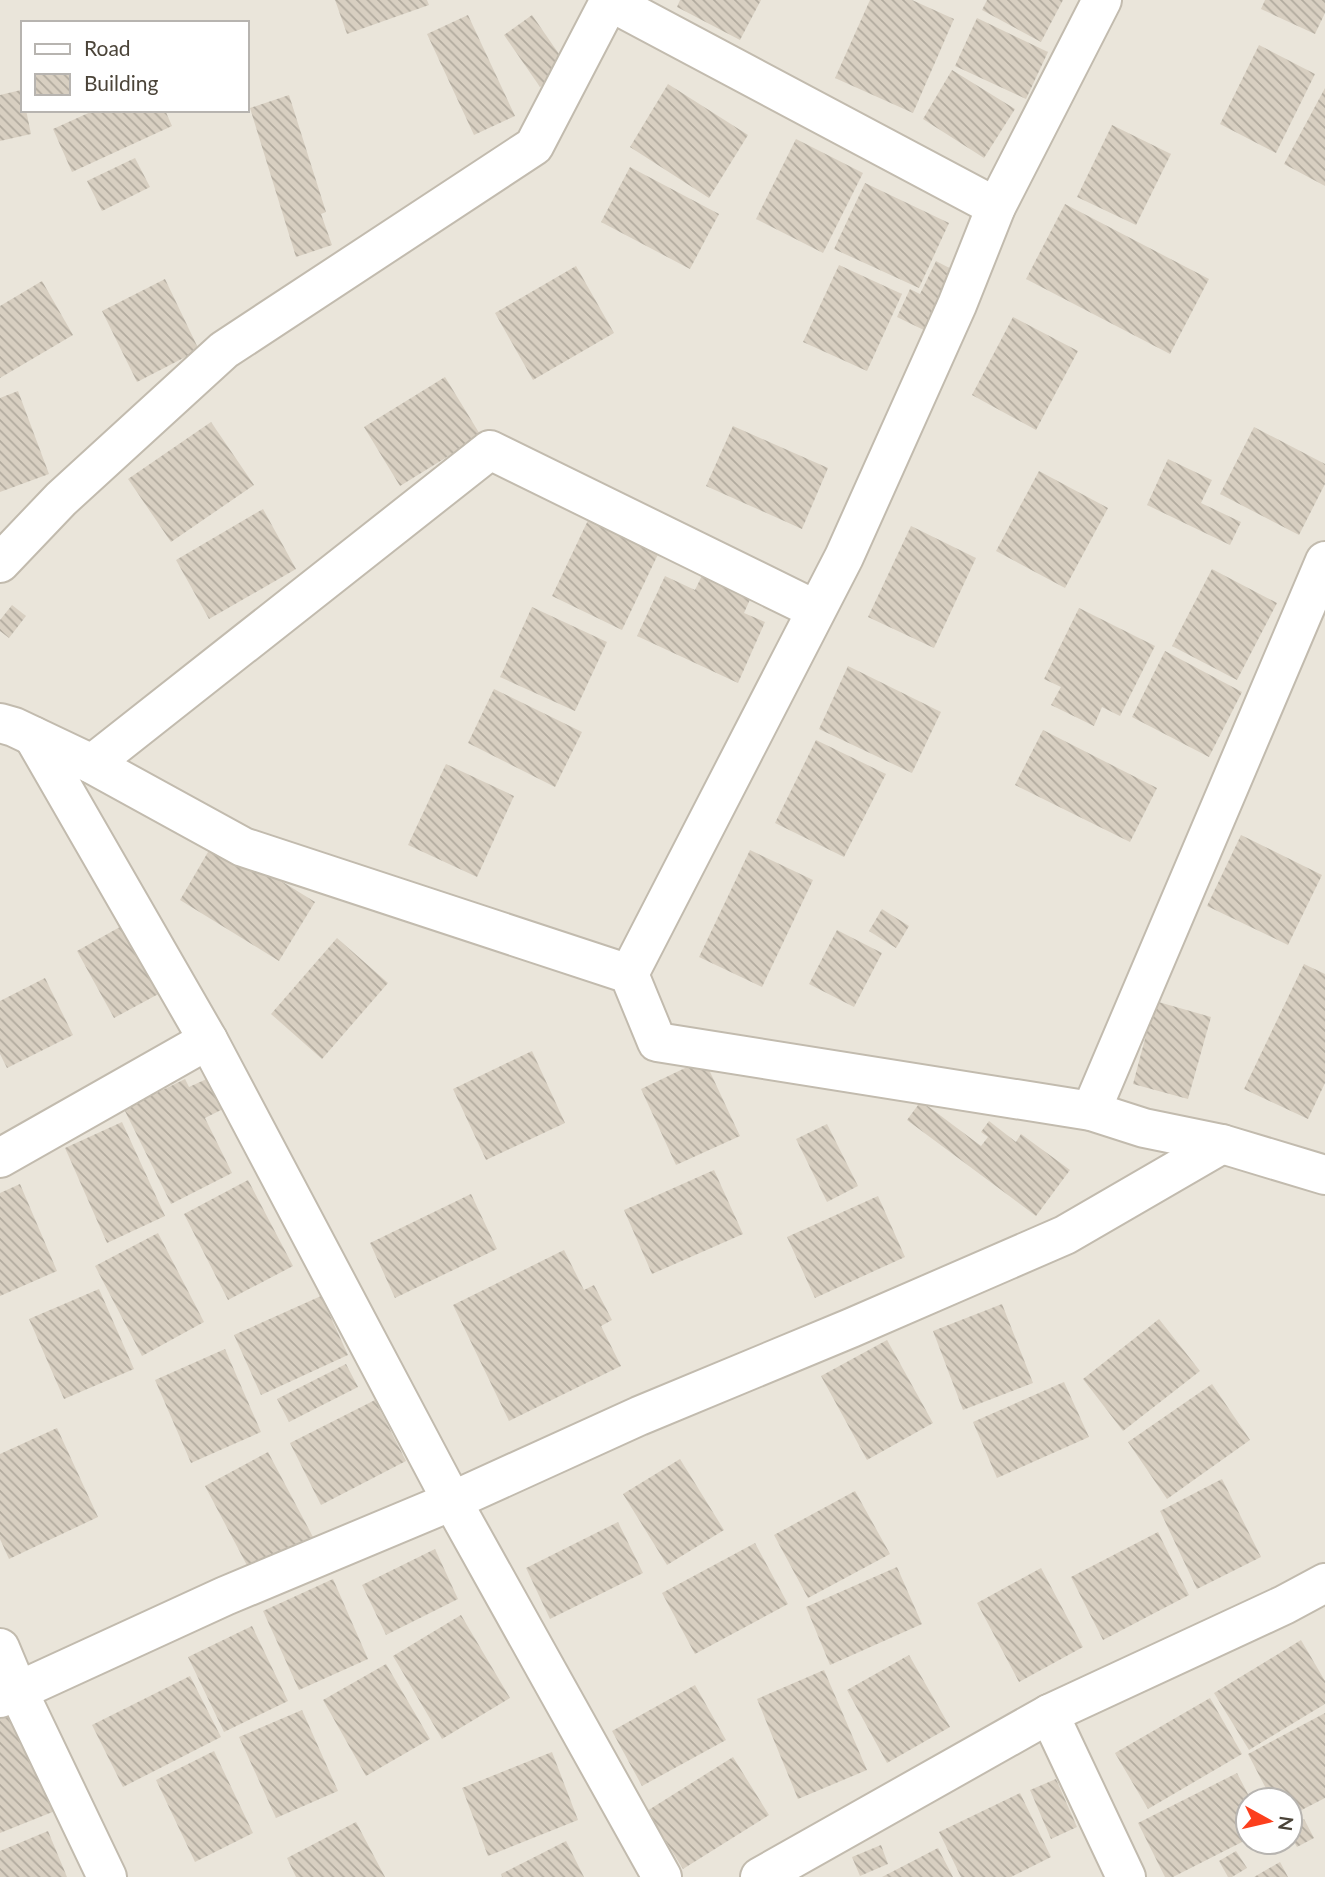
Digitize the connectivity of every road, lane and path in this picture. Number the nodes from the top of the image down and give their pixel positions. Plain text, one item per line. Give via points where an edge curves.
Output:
1 (1102, 0) edge
2 (609, 1) edge
3 (996, 207) junction
4 (1325, 561) edge
5 (0, 562) edge
6 (817, 610) junction
7 (16, 729) edge
8 (92, 764) junction
9 (629, 974) junction
10 (208, 1040) junction
11 (1091, 1111) junction
12 (1222, 1144) junction
13 (0, 1158) edge
14 (1325, 1175) edge
15 (452, 1502) junction
16 (1325, 1583) edge
17 (0, 1648) edge
18 (9, 1694) edge
19 (1049, 1714) junction
20 (107, 1877) edge
21 (662, 1877) edge
22 (760, 1877) edge
23 (1126, 1877) edge

1 - 3 street
2 - 3 street
2 - 5 street via 534,146 224,350 61,499
3 - 6 street via 952,317
4 - 11 street
6 - 8 street via 490,450
6 - 9 street
7 - 8 street
7 - 10 street
8 - 9 street via 243,847
9 - 11 street via 657,1042
10 - 13 street
10 - 15 street
11 - 12 street via 1144,1128
12 - 14 street
12 - 15 street via 1065,1235 639,1416
15 - 18 street via 225,1596
15 - 21 street
16 - 19 street
17 - 18 street
18 - 20 street
19 - 22 street
19 - 23 street

